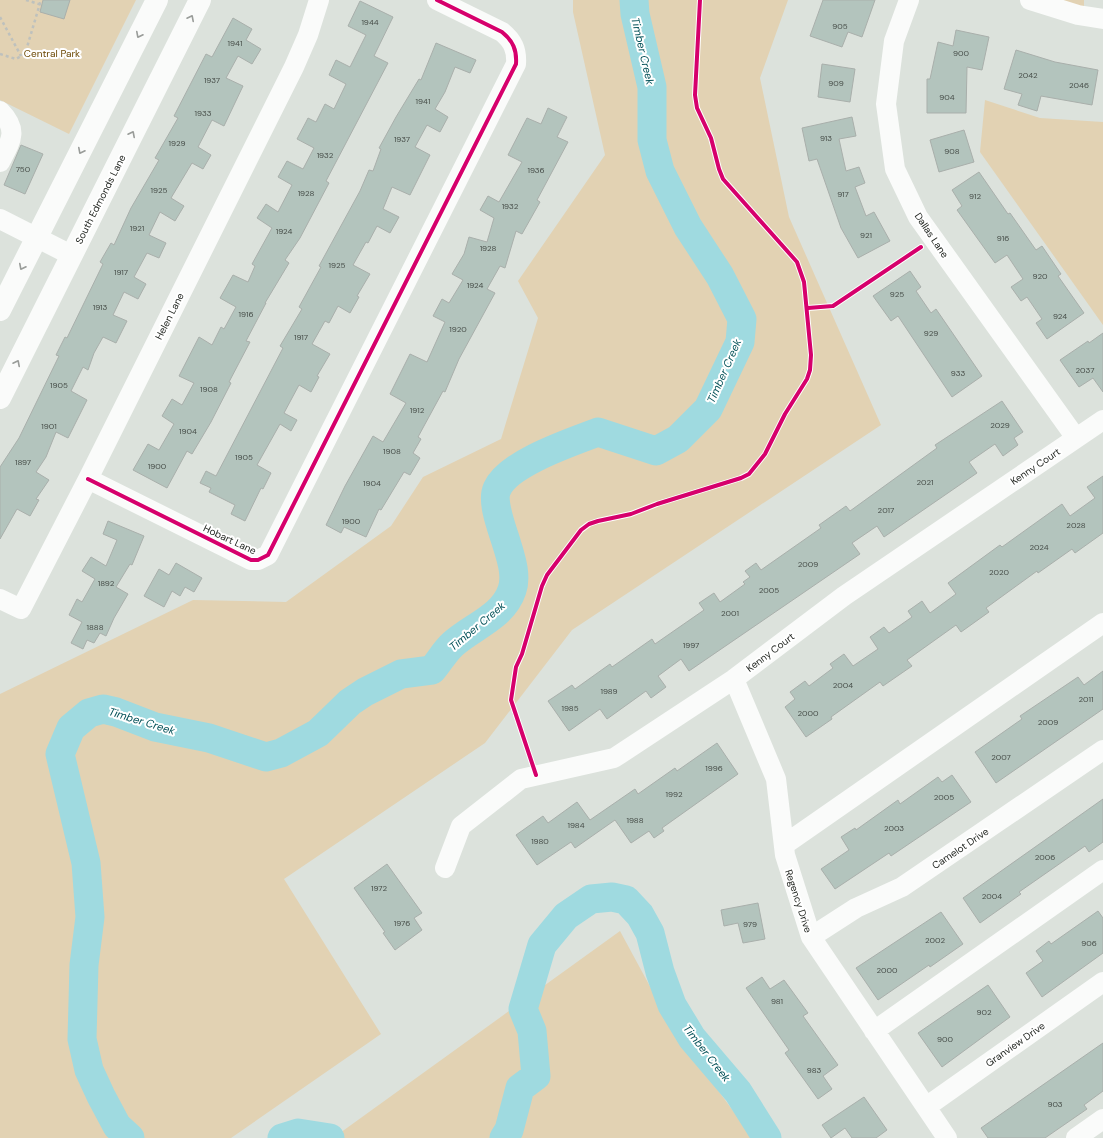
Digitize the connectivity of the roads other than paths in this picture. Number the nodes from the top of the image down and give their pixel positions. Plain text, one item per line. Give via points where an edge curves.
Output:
1 (157, 0) edge
2 (200, 0) edge
3 (319, 0) edge
4 (437, 0) edge
5 (909, 0) edge
6 (1030, 0) edge
7 (1095, 0) edge
8 (1103, 19) edge
9 (0, 111) edge
10 (0, 162) edge
11 (0, 219) edge
12 (37, 238) junction
13 (72, 255) junction
14 (0, 310) edge
15 (0, 398) edge
16 (1103, 420) edge
17 (1076, 438) junction
18 (88, 479) junction
19 (0, 599) edge
20 (1103, 623) edge
21 (734, 679) junction
22 (1103, 750) edge
23 (784, 845) junction
24 (445, 868) dead end
25 (1103, 870) edge
26 (811, 937) junction
27 (1103, 982) edge
28 (874, 1031) junction
29 (926, 1107) junction
30 (1103, 1119) edge
31 (947, 1138) edge
32 (1076, 1138) edge

1 -> 12 main road
13 -> 2 main road, South Edmonds Lane
3 - 18 street, Helen Lane via 294,67
4 - 18 street, Hobart Lane via 502,32 515,47 516,64 268,555 251,560
5 - 17 street, Dallas Lane via 894,41 886,104 895,169 918,216
6 - 8 street via 1078,15
7 - 8 street
9 - 10 street via 9,122 12,135
11 - 12 street
12 - 13 street
12 -> 14 main road
15 -> 13 main road, South Edmonds Lane
16 - 17 street, Kenny Court
17 - 21 street, Kenny Court via 844,596
18 - 19 street, Helen Lane via 21,609
20 - 23 street
21 - 23 street, Regency Drive via 776,779
21 - 24 street, Kenny Court via 614,758 521,779 461,826
22 - 26 street, Camelot Drive via 902,887 856,908
23 - 26 street, Regency Drive
25 - 28 street
26 - 28 street, Regency Drive
27 - 29 street, Granview Drive
28 - 29 street, Regency Drive
29 - 31 street, Regency Drive
30 - 32 street

